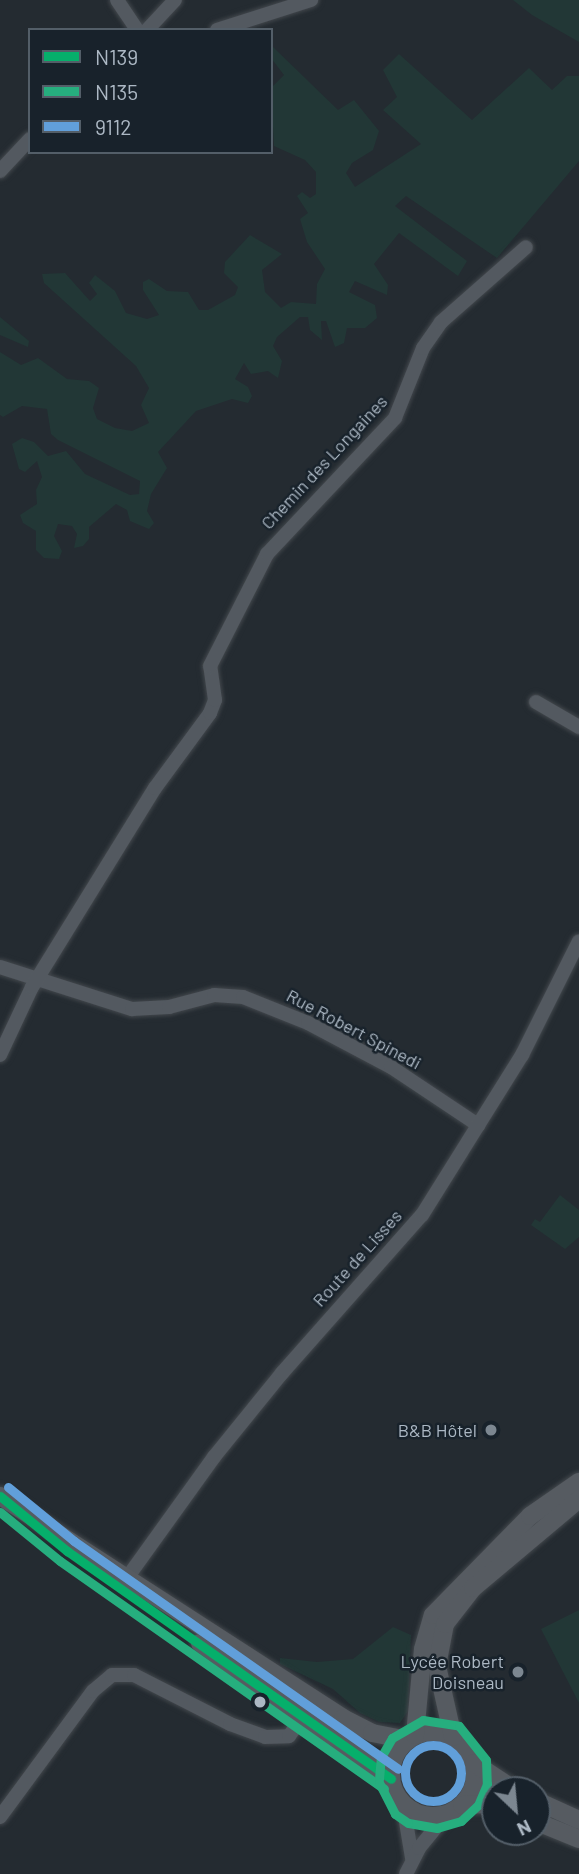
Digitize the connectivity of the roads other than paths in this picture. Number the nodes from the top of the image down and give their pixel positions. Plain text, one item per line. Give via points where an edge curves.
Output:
1 (117, 0) edge
2 (175, 0) edge
3 (311, 0) edge
4 (136, 28) edge
5 (149, 28) edge
6 (223, 28) edge
7 (28, 141) edge
8 (0, 171) edge
9 (526, 247) dead end
10 (536, 702) dead end
11 (579, 727) edge
12 (579, 941) edge
13 (0, 967) edge
14 (40, 977) junction
15 (0, 1055) edge
16 (478, 1125) junction
17 (579, 1482) edge
18 (0, 1496) edge
19 (579, 1499) edge
20 (36, 1521) junction
21 (127, 1578) junction
22 (304, 1714) junction
23 (453, 1737) junction
24 (412, 1738) junction
25 (474, 1763) junction
26 (494, 1776) edge
27 (391, 1779) junction
28 (403, 1804) junction
29 (481, 1806) edge
30 (551, 1807) edge
31 (454, 1809) junction
32 (0, 1817) edge
33 (579, 1820) edge
34 (551, 1828) edge
35 (579, 1839) edge
36 (412, 1859) junction
37 (405, 1874) edge

1 - 4 street
2 - 5 street
3 - 6 street
7 - 8 street
9 - 14 street, Chemin des Longaines via 441,322 423,348 395,418 267,554 210,666 215,700 210,713 155,788
10 - 11 street
12 - 16 street, Route de Lisses via 522,1055
13 - 14 street, Rue Robert Spinedi
14 - 15 street, Chemin des Longaines
14 - 16 street, Rue Robert Spinedi via 109,1005 132,1009 169,1007 214,995 243,997 308,1023 380,1061
16 - 21 street, Route de Lisses via 422,1215 261,1398
17 - 24 main road via 530,1516 433,1615 423,1649
18 - 20 main road
19 - 23 main road via 482,1580 446,1624 436,1666
20 - 21 main road
20 - 22 main road via 67,1551
21 - 24 main road via 216,1640 343,1718 372,1733
22 - 27 main road
22 - 32 street via 289,1736 265,1737 134,1675 112,1675 93,1690
23 - 24 main road via 435,1732
23 - 25 main road
24 - 27 main road via 393,1761
25 - 26 main road
25 - 31 main road via 475,1781
27 - 28 main road
28 - 31 main road via 422,1815
28 - 36 street
29 - 31 main road
30 - 33 main road
31 - 36 street
34 - 35 main road
36 - 37 street

